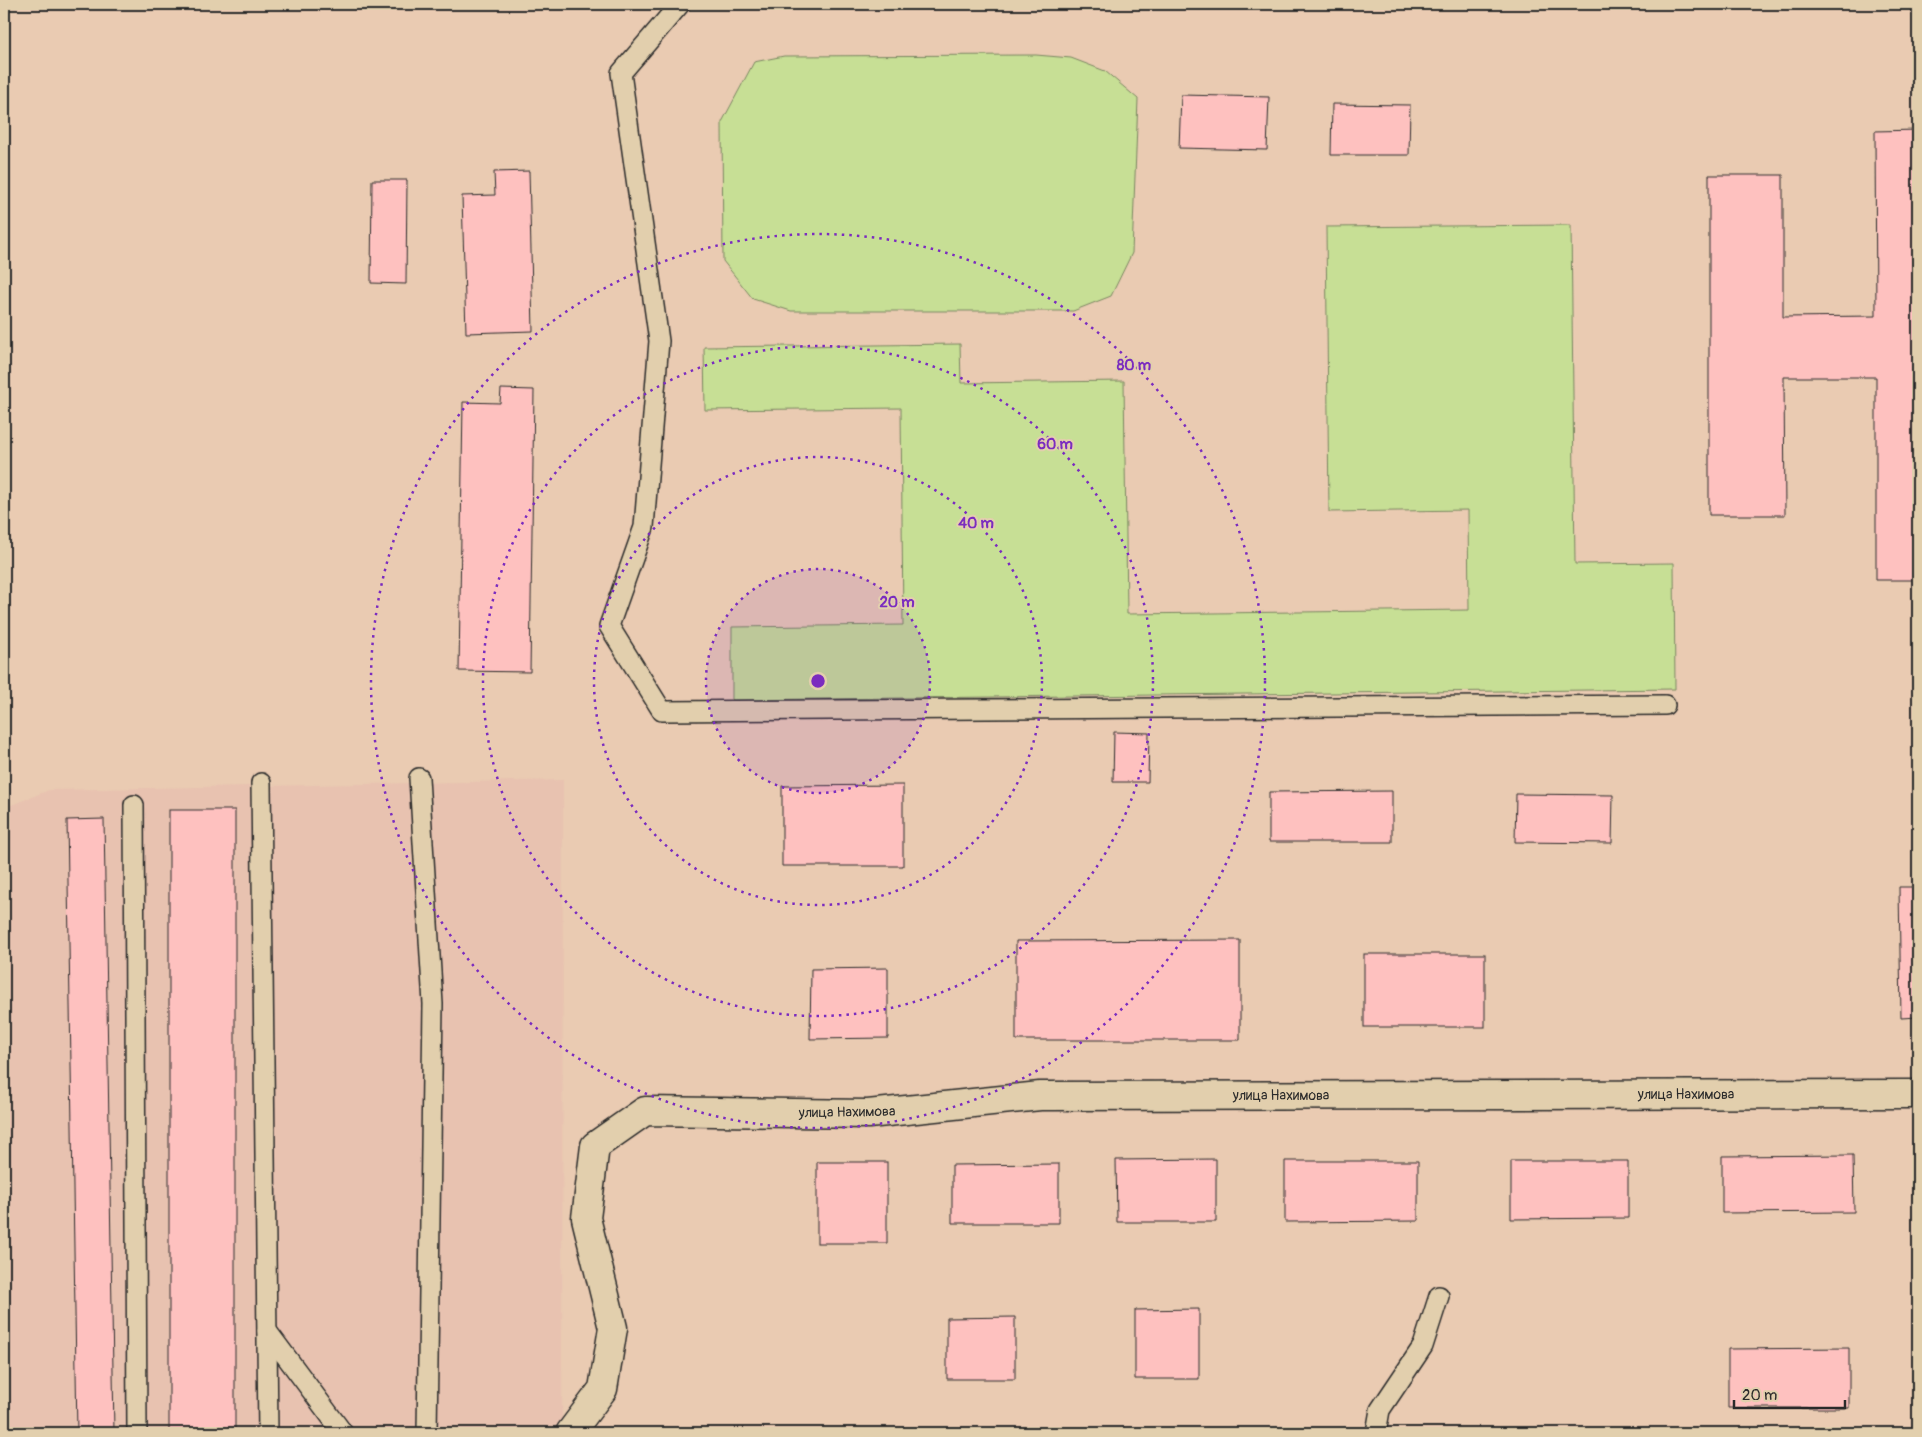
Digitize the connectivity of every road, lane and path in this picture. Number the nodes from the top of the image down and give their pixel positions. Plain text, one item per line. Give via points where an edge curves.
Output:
1 (680, 4) edge
2 (1665, 705) dead end
3 (419, 778) dead end
4 (261, 783) dead end
5 (134, 805) dead end
6 (1918, 1094) edge
7 (1438, 1296) dead end
8 (266, 1331) junction
9 (138, 1433) edge
10 (268, 1433) edge
11 (343, 1433) edge
12 (426, 1433) edge
13 (570, 1433) edge
14 (1376, 1433) edge

1 - 2 lane via 621,73 659,341 644,527 609,626 662,711
3 - 12 lane via 433,1004
4 - 8 lane
5 - 9 lane
6 - 13 street, улица Нахимова via 1040,1096 868,1114 645,1111 595,1146 586,1218 613,1328 603,1389
7 - 14 lane via 1423,1346 1380,1410
8 - 10 lane
8 - 11 lane

